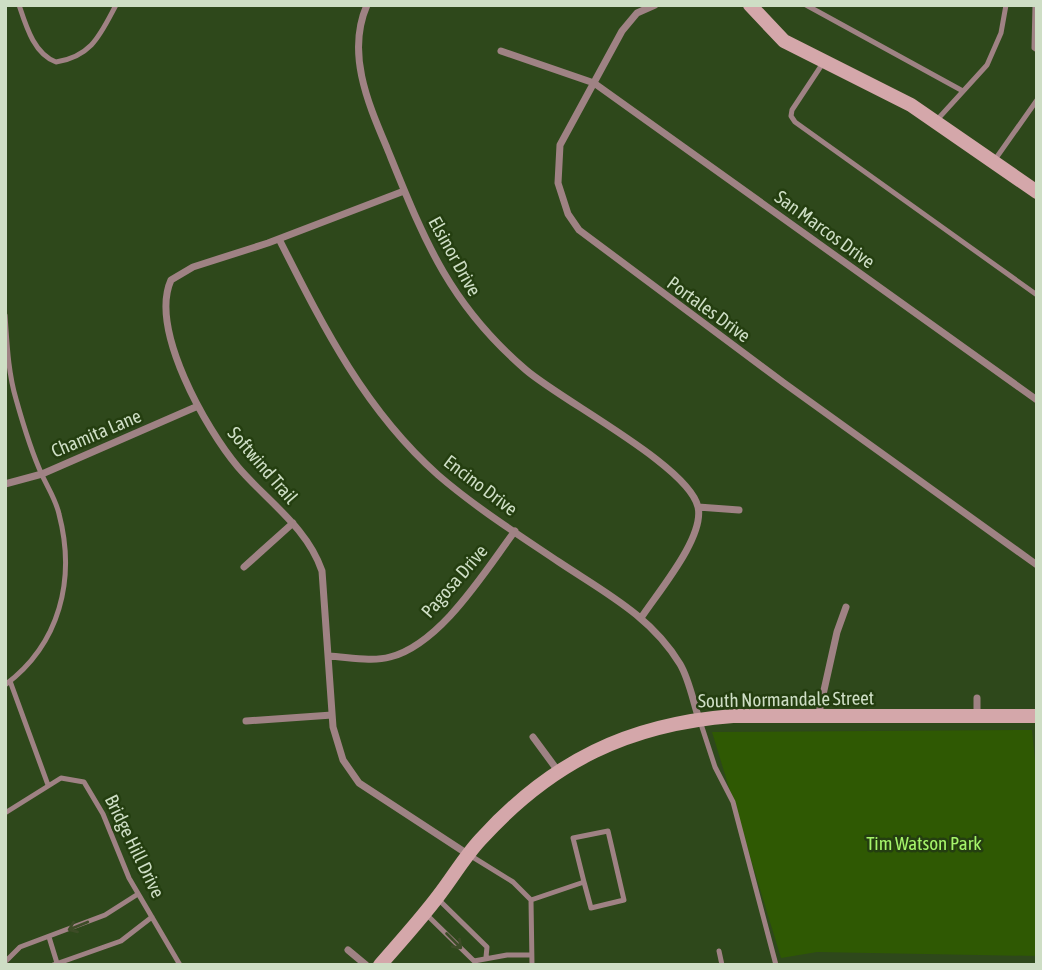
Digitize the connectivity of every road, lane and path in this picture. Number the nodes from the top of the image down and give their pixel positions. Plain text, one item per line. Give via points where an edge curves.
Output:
1 (19, 5) edge
2 (116, 5) edge
3 (367, 5) edge
4 (655, 5) edge
5 (750, 5) edge
6 (806, 5) edge
7 (1006, 5) edge
8 (1035, 5) edge
9 (1037, 50) edge
10 (501, 51) dead end
11 (823, 63) junction
12 (594, 83) junction
13 (961, 90) junction
14 (1037, 100) edge
15 (936, 121) junction
16 (994, 161) junction
17 (404, 191) junction
18 (1037, 191) edge
19 (279, 239) junction
20 (1037, 295) edge
21 (5, 315) edge
22 (1037, 400) edge
23 (198, 406) junction
24 (42, 474) junction
25 (5, 484) edge
26 (698, 507) junction
27 (739, 510) dead end
28 (293, 523) junction
29 (515, 531) junction
30 (1037, 565) edge
31 (244, 567) dead end
32 (846, 607) dead end
33 (642, 618) junction
34 (330, 656) junction
35 (8, 683) edge
36 (977, 698) dead end
37 (332, 715) junction
38 (1037, 716) edge
39 (818, 717) junction
40 (976, 717) junction
41 (699, 719) junction
42 (246, 721) dead end
43 (533, 737) dead end
44 (558, 771) junction
45 (48, 785) junction
46 (5, 813) edge
47 (469, 855) junction
48 (584, 882) junction
49 (138, 894) junction
50 (438, 898) junction
51 (531, 900) junction
52 (425, 912) junction
53 (152, 917) junction
54 (49, 937) junction
55 (348, 950) dead end
56 (719, 951) dead end
57 (530, 955) junction
58 (486, 957) junction
59 (5, 962) edge
60 (55, 964) edge
61 (180, 965) edge
62 (366, 965) edge
63 (380, 965) edge
64 (532, 965) edge
65 (722, 965) edge
66 (776, 965) edge

1 - 2 lane via 29,34 41,51 57,62 81,56 102,32
3 - 17 street, Elsinor Drive via 359,28 360,70
4 - 12 street, Portales Drive via 632,18
5 - 11 street via 784,41
6 - 13 lane
7 - 13 lane via 1001,33 987,65
8 - 9 lane
10 - 12 street, San Marcos Drive
11 - 15 street
11 - 20 lane via 792,110 795,122
12 - 22 street, San Marcos Drive
12 - 30 street, Portales Drive via 560,145 556,167 568,214 579,230
13 - 15 lane
14 - 16 lane
15 - 16 street
16 - 18 street
17 - 19 street, Softwind Trail
17 - 26 street, Elsinor Drive via 440,268 485,333 528,372 661,462 690,488
19 - 23 street, Softwind Trail via 193,267 171,280 166,300 170,337
19 - 29 street, Encino Drive via 351,375 392,429 440,476
21 - 24 lane via 15,397
23 - 24 street, Chamita Lane
23 - 28 street, Softwind Trail via 237,466
24 - 25 street, Chamita Lane
24 - 35 lane via 59,512 64,538 62,601 47,642
26 - 27 street
26 - 33 street via 699,527
28 - 31 street
28 - 34 street, Softwind Trail via 317,557 321,571
29 - 33 street, Encino Drive
29 - 34 street, Pagosa Drive via 461,604 407,649 378,659
32 - 39 street
33 - 41 street, Encino Drive via 681,666
34 - 37 street, Softwind Trail
35 - 45 lane
36 - 40 street
37 - 42 street
37 - 47 street, Softwind Trail via 343,760 359,783
38 - 40 street, South Normandale Street
39 - 40 street, South Normandale Street
39 - 41 street, South Normandale Street
41 - 44 street, South Normandale Street via 638,732
41 - 66 lane via 733,802
43 - 44 street
44 - 47 street, South Normandale Street via 530,791
45 - 46 lane, Bridge Hill Drive
45 - 49 lane, Bridge Hill Drive via 61,778 84,782
47 - 50 street, South Normandale Street
47 - 51 lane via 513,882
48 - 48 lane via 573,838 608,831 624,900 591,908
48 - 51 lane
49 - 53 lane, Bridge Hill Drive
49 -> 54 lane via 105,915
50 - 52 street, South Normandale Street
50 - 58 lane via 487,947
51 - 57 lane
52 -> 58 lane via 474,961
52 - 63 street, South Normandale Street
53 - 60 lane via 121,941
53 - 61 lane, Bridge Hill Drive
54 - 59 lane via 20,947
54 - 60 lane
55 - 62 street
56 - 65 lane
57 - 58 lane
57 - 64 lane

